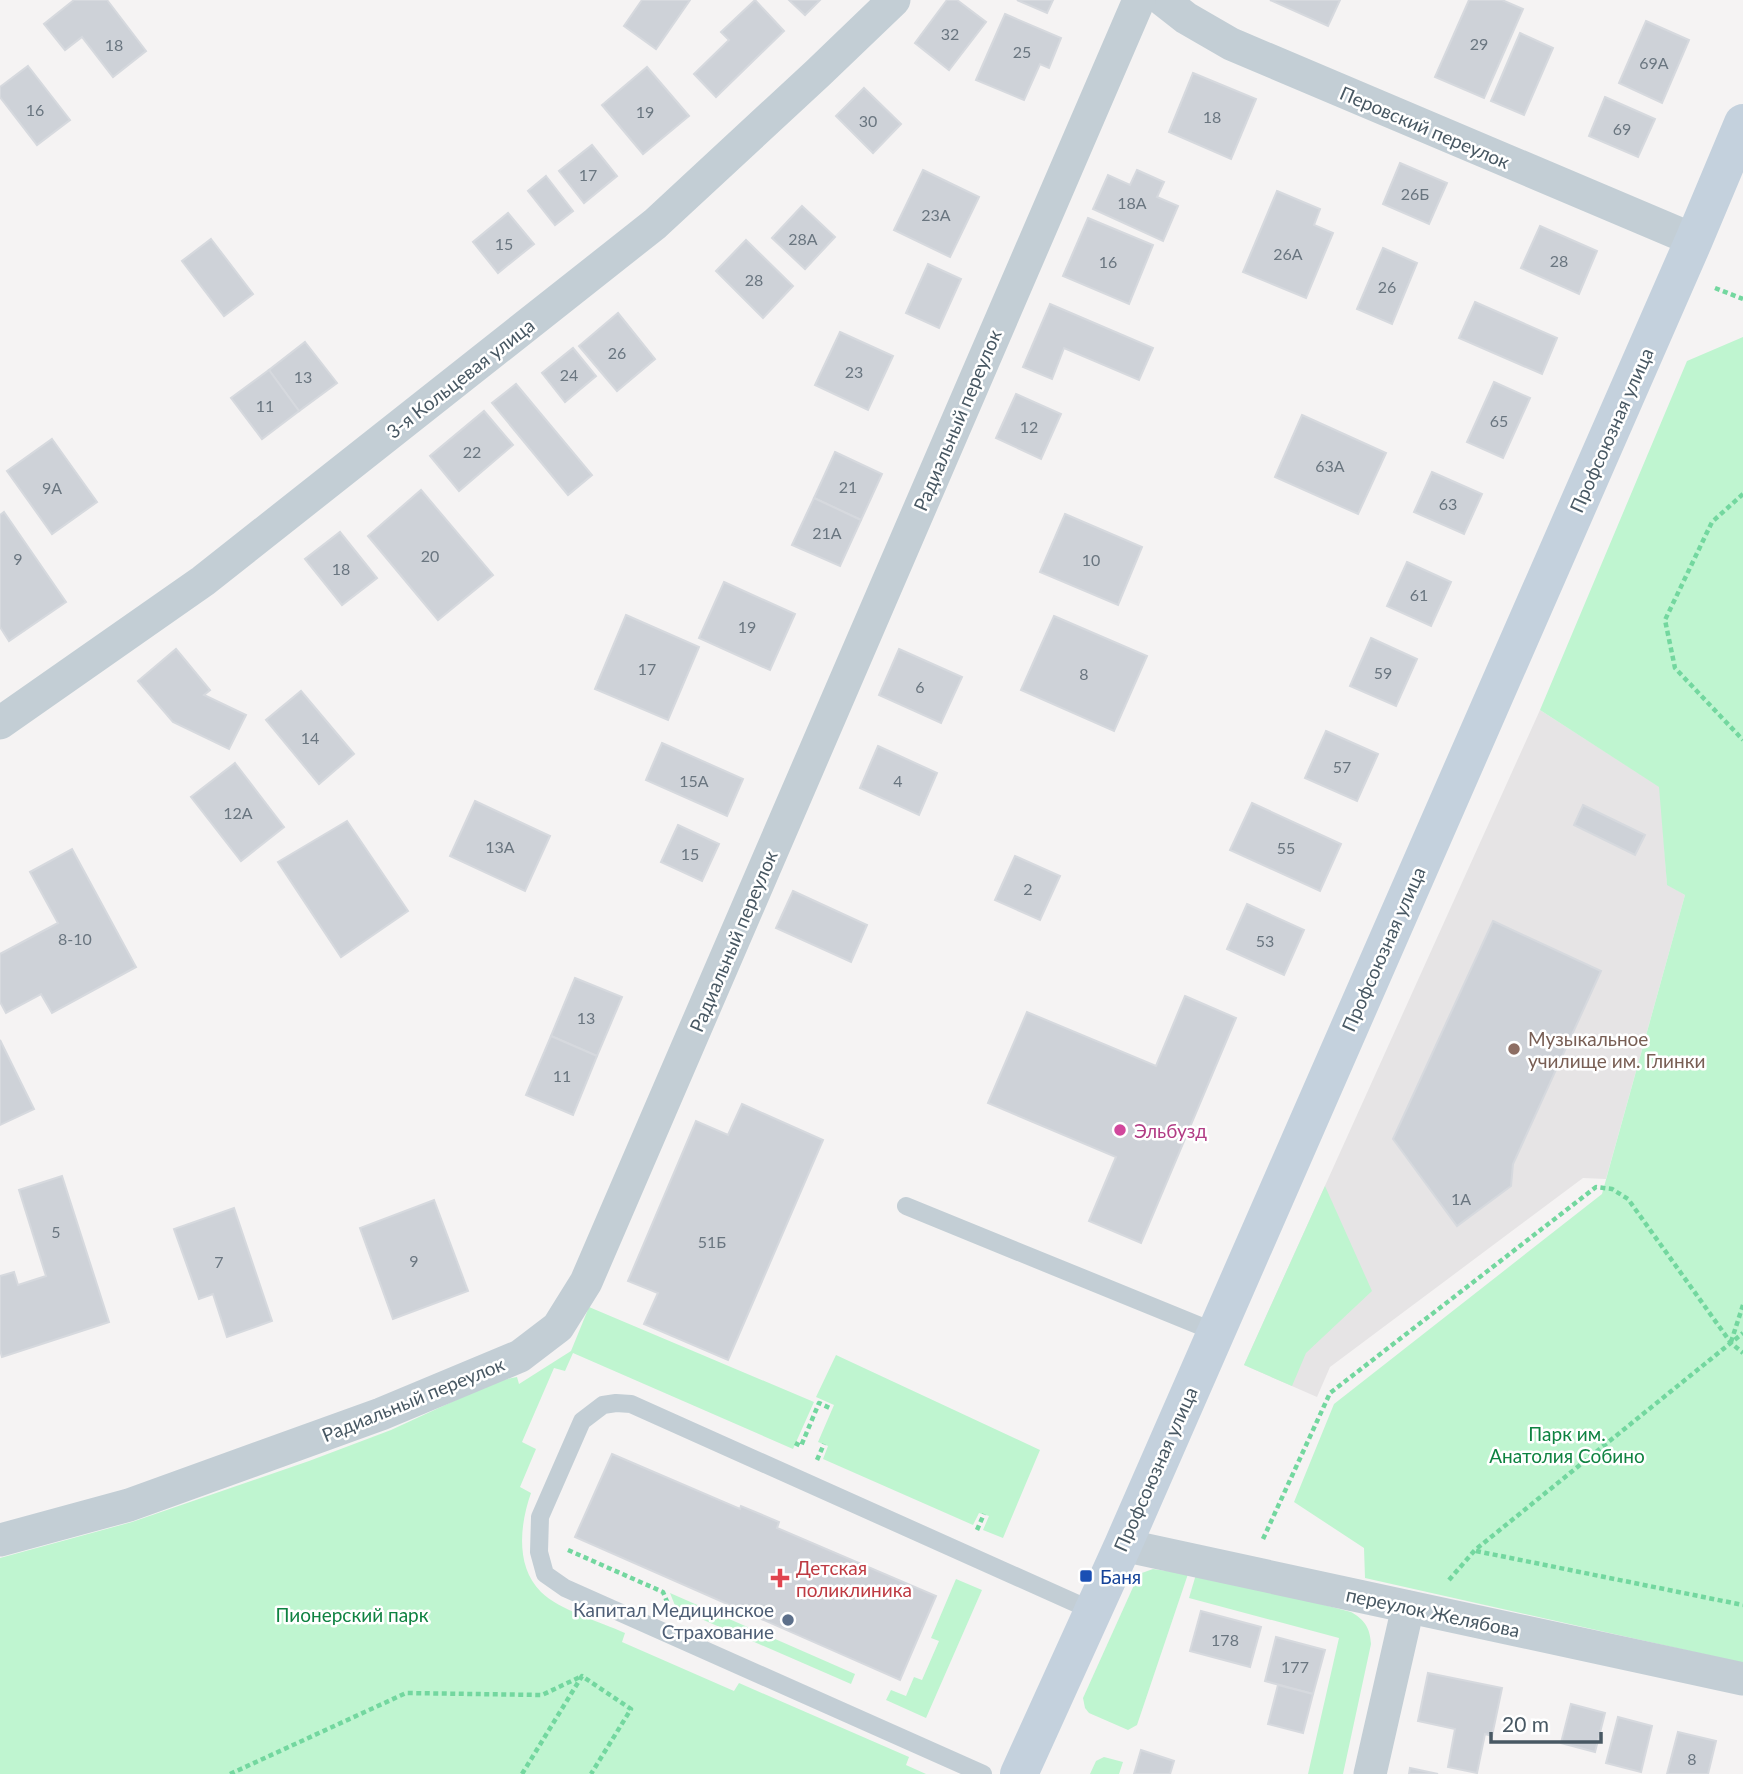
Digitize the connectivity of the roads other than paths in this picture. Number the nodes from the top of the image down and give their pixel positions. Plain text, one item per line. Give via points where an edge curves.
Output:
1 (894, 0) edge
2 (1139, 0) edge
3 (1163, 0) edge
4 (1743, 123) edge
5 (1695, 240) junction
6 (0, 723) edge
7 (906, 1206) dead end
8 (1215, 1332) junction
9 (0, 1540) edge
10 (1123, 1545) junction
11 (1091, 1610) junction
12 (1419, 1610) junction
13 (1743, 1679) edge
14 (983, 1774) edge
15 (1019, 1774) edge
16 (1370, 1774) edge

1 - 6 street, 3-я Кольцевая улица via 655,224 203,581
2 - 9 street, Радиальный переулок via 586,1282 558,1327 520,1356 381,1414 129,1506
3 - 5 street, Перовский переулок via 1231,44
4 - 5 main road, Профсоюзная улица
5 - 8 main road, Профсоюзная улица
7 - 8 lane
8 - 10 main road, Профсоюзная улица
10 - 11 main road, Профсоюзная улица
10 - 12 street, переулок Желябова
11 - 14 lane via 631,1404 603,1405 582,1421 540,1517 539,1552 545,1574 565,1588
11 - 15 main road, Профсоюзная улица
12 - 13 street, переулок Желябова
12 - 16 street

